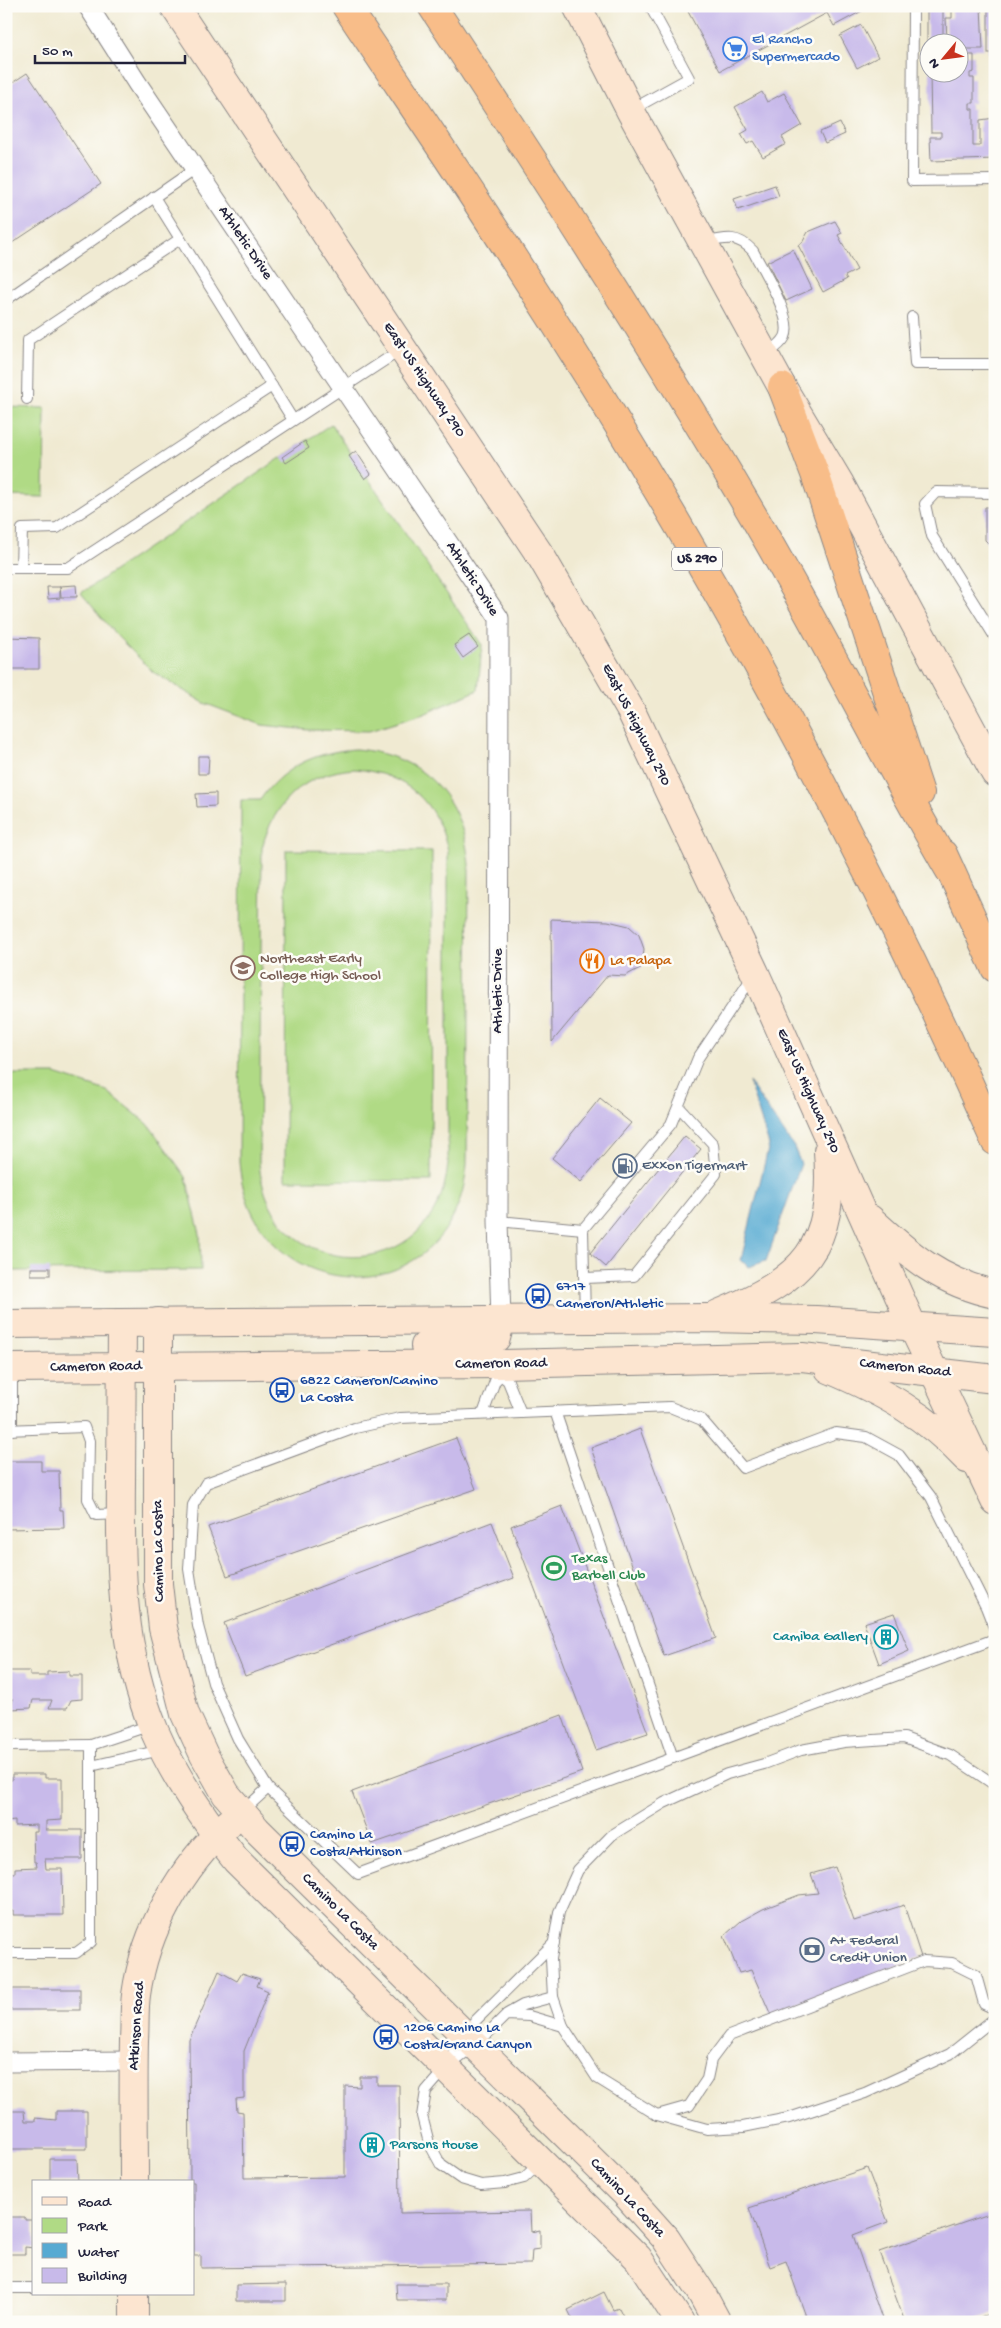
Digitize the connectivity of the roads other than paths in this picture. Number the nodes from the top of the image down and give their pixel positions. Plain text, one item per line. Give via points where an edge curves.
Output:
1 (88, 6) edge
2 (174, 6) edge
3 (346, 6) edge
4 (432, 6) edge
5 (577, 6) edge
6 (650, 6) edge
7 (913, 6) edge
8 (630, 110) junction
9 (194, 169) junction
10 (995, 180) edge
11 (154, 197) junction
12 (180, 238) junction
13 (704, 243) junction
14 (6, 300) edge
15 (912, 317) dead end
16 (402, 348) junction
17 (764, 355) junction
18 (995, 364) edge
19 (272, 386) junction
20 (342, 387) junction
21 (782, 387) junction
22 (27, 399) dead end
23 (293, 420) junction
24 (995, 493) edge
25 (6, 568) edge
26 (21, 568) junction
27 (995, 637) edge
28 (995, 773) edge
29 (950, 871) junction
30 (995, 968) edge
31 (755, 973) junction
32 (679, 1107) junction
33 (826, 1132) junction
34 (995, 1142) edge
35 (862, 1211) junction
36 (498, 1221) junction
37 (583, 1229) junction
38 (584, 1278) junction
39 (995, 1294) edge
40 (586, 1318) junction
41 (707, 1318) junction
42 (501, 1320) junction
43 (158, 1322) junction
44 (122, 1323) junction
45 (6, 1324) edge
46 (912, 1325) junction
47 (995, 1332) edge
48 (802, 1357) junction
49 (328, 1366) junction
50 (158, 1367) junction
51 (9, 1368) edge
52 (122, 1368) junction
53 (501, 1370) junction
54 (933, 1371) junction
55 (995, 1379) edge
56 (555, 1411) junction
57 (521, 1413) junction
58 (483, 1414) junction
59 (9, 1430) edge
60 (982, 1475) junction
61 (995, 1500) edge
62 (120, 1514) junction
63 (994, 1627) edge
64 (995, 1639) edge
65 (152, 1724) junction
66 (91, 1745) junction
67 (6, 1746) edge
68 (164, 1749) junction
69 (673, 1758) junction
70 (91, 1766) junction
71 (995, 1785) edge
72 (268, 1788) junction
73 (242, 1812) junction
74 (216, 1835) junction
75 (554, 1943) junction
76 (6, 1953) edge
77 (553, 1997) junction
78 (995, 2009) edge
79 (506, 2015) junction
80 (995, 2018) edge
81 (563, 2026) junction
82 (469, 2039) junction
83 (134, 2061) junction
84 (6, 2062) edge
85 (446, 2068) junction
86 (657, 2115) junction
87 (541, 2162) junction
88 (134, 2180) edge
89 (6, 2288) edge
90 (32, 2288) edge
91 (134, 2296) edge
92 (134, 2322) edge
93 (680, 2322) edge
94 (717, 2322) edge

1 - 9 street, Athletic Drive
2 - 16 main road, East US Highway 290
3 - 34 highway, US 290 via 518,264 695,556 845,830
4 - 29 highway via 574,222 743,497 822,637 900,786
5 - 8 main road
6 - 8 lane via 689,78
7 - 10 lane via 912,180
8 - 13 main road
9 - 11 lane
9 - 20 street, Athletic Drive
11 - 12 lane
11 - 14 lane
12 - 19 lane
12 - 22 lane via 28,340
13 - 17 main road
13 - 17 lane via 728,236 748,245 753,251 784,312 788,328 780,344
15 - 18 lane via 915,364
16 - 20 lane
16 - 31 main road, East US Highway 290 via 586,630 640,729
17 - 21 main road
19 - 23 lane
19 - 26 lane via 57,528 22,529
20 - 23 lane
20 - 36 street, Athletic Drive via 499,618
21 - 28 main road via 840,484
21 - 29 highway via 816,474 889,704
23 - 26 lane via 68,568
24 - 27 lane via 936,492 925,504 932,536
25 - 26 lane
29 - 30 highway
31 - 32 lane via 698,1058
31 - 33 main road, East US Highway 290
32 - 37 lane via 670,1124
32 - 38 lane via 713,1144 716,1174 634,1276
33 - 35 main road, East US Highway 290
33 - 41 main road via 830,1184 818,1243 802,1266 778,1286
35 - 39 main road via 915,1259 943,1277
35 - 46 main road, East US Highway 290
36 - 37 lane
36 - 42 street, Athletic Drive
37 - 38 lane
38 - 40 lane
40 - 41 main road
40 - 42 main road
41 - 46 main road
42 - 43 main road
42 - 49 main road via 496,1338 490,1342 350,1347
43 - 44 main road
43 - 50 main road, Camino La Costa
44 - 45 main road
44 - 52 main road
46 - 47 main road
46 - 54 main road, East US Highway 290
48 - 53 main road, Cameron Road
48 - 54 main road, Cameron Road
48 - 60 main road via 866,1384 908,1407 944,1435
49 - 50 main road, Cameron Road
49 - 53 main road, Cameron Road
50 - 52 main road, Cameron Road
50 - 73 main road, Camino La Costa via 158,1584 162,1628 185,1714 226,1794
51 - 52 main road, Cameron Road
51 - 59 lane
52 - 62 main road
53 - 57 lane
53 - 58 lane
54 - 55 main road, Cameron Road
54 - 60 main road, East US Highway 290
56 - 57 lane
56 - 63 lane via 670,1407 702,1420 743,1468 836,1433 866,1437 899,1455 931,1497
56 - 69 lane
57 - 58 lane
58 - 72 lane via 400,1418 355,1428 206,1483 192,1504 189,1569 212,1683 238,1739
59 - 62 lane via 84,1427 89,1441 88,1499 96,1515
60 - 61 main road, East US Highway 290
62 - 65 main road via 123,1611 131,1657
64 - 69 lane
65 - 66 lane
65 - 68 main road
66 - 67 lane
66 - 70 lane
68 - 70 lane
68 - 74 main road via 197,1810
69 - 72 lane via 358,1874
70 - 76 lane via 90,1942 76,1953
71 - 75 lane via 950,1755 904,1738 844,1742 801,1750 727,1774 664,1803 612,1835 578,1870 559,1912
72 - 73 lane
73 - 74 main road, Atkinson Road
73 - 82 main road, Camino La Costa
74 - 83 main road, Atkinson Road via 162,1911 145,1953 136,1995
74 - 85 main road via 236,1860
75 - 77 lane via 551,1959
75 - 82 lane
77 - 79 lane
77 - 81 lane
78 - 86 lane via 984,2004 976,1975 952,1962 924,1961 729,2036 711,2060 707,2079 689,2106
79 - 81 lane via 529,2016
79 - 82 lane
80 - 86 lane via 950,2054 916,2071 865,2093 789,2118 742,2127 707,2129
81 - 86 lane via 597,2078
82 - 85 lane
82 - 85 lane
82 - 94 main road, Camino La Costa via 624,2192 666,2239
83 - 84 street
83 - 88 main road, Atkinson Road
85 - 87 main road
85 - 87 lane via 426,2091 422,2116 429,2143 441,2165 461,2180 481,2185 524,2178
87 - 93 main road via 638,2258
89 - 90 lane
91 - 92 main road

